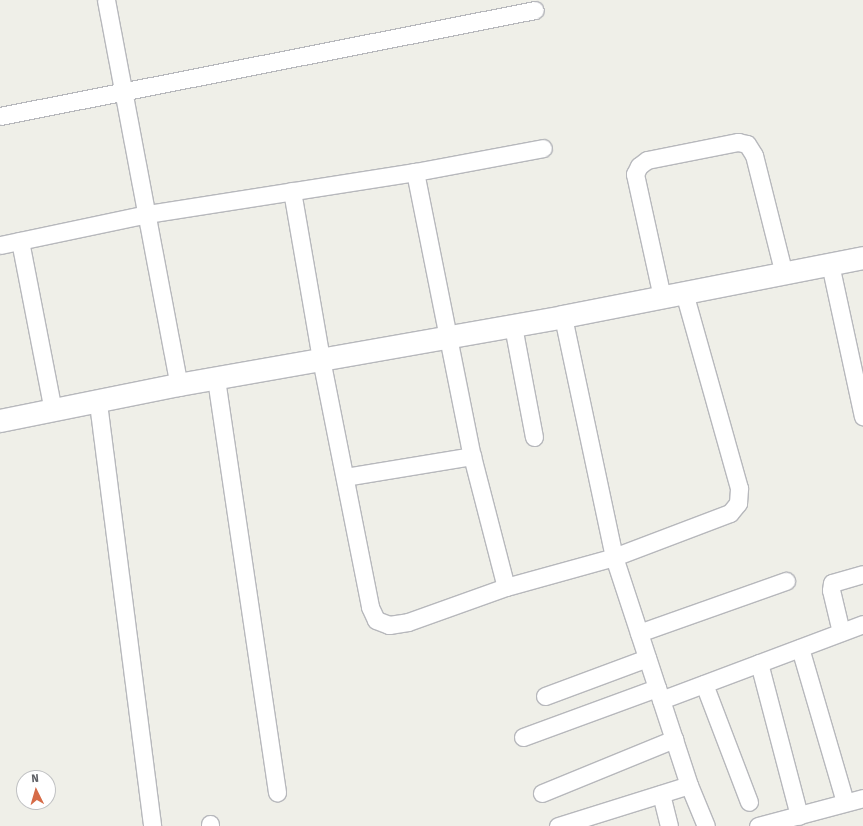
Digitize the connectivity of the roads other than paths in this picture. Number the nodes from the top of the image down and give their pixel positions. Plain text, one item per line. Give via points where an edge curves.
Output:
1 (106, 0) edge
2 (535, 10) dead end
3 (123, 92) junction
4 (0, 116) edge
5 (543, 148) dead end
6 (415, 172) junction
7 (292, 191) junction
8 (147, 214) junction
9 (20, 241) junction
10 (0, 245) edge
11 (863, 258) edge
12 (830, 264) junction
13 (784, 274) junction
14 (684, 292) junction
15 (662, 297) junction
16 (563, 317) junction
17 (513, 326) junction
18 (447, 337) junction
19 (321, 360) junction
20 (216, 379) junction
21 (179, 385) junction
22 (98, 403) junction
23 (53, 411) junction
24 (863, 416) edge
25 (0, 421) edge
26 (534, 436) dead end
27 (472, 456) junction
28 (345, 477) junction
29 (614, 558) junction
30 (863, 574) edge
31 (786, 581) dead end
32 (506, 587) junction
33 (863, 624) edge
34 (841, 632) junction
35 (639, 633) junction
36 (800, 648) junction
37 (647, 658) junction
38 (759, 664) junction
39 (704, 684) junction
40 (659, 694) junction
41 (545, 696) dead end
42 (523, 737) dead end
43 (674, 740) junction
44 (689, 785) junction
45 (277, 793) dead end
46 (542, 793) dead end
47 (661, 794) junction
48 (863, 798) edge
49 (749, 802) dead end
50 (845, 802) junction
51 (799, 816) junction
52 (595, 820) edge
53 (152, 826) edge
54 (558, 826) edge
55 (669, 826) edge
56 (706, 826) edge
57 (758, 826) edge

1 - 3 street
2 - 3 street
3 - 4 street
3 - 8 street
5 - 6 street
6 - 7 street
6 - 18 street
7 - 8 street
7 - 19 street
8 - 9 street
8 - 21 street
9 - 10 street
9 - 23 street
11 - 12 street
12 - 13 street
12 - 24 street
13 - 14 street
13 - 15 street via 754,155 747,144 738,142 647,160 639,166 635,174
14 - 15 street
14 - 29 street via 739,488 738,503 730,513
15 - 16 street
16 - 17 street
16 - 29 street
17 - 18 street
17 - 26 street
18 - 19 street
18 - 27 street
19 - 20 street
19 - 28 street
20 - 21 street
20 - 45 street
21 - 22 street
22 - 23 street
22 - 53 street
23 - 25 street
27 - 28 street
27 - 32 street
28 - 32 street via 370,607 376,620 389,624 408,622
29 - 32 street
29 - 35 street
30 - 34 street via 832,583 831,590
31 - 35 street
33 - 34 street
34 - 36 street
35 - 37 street
36 - 38 street
36 - 50 street
37 - 40 street
37 - 41 street
38 - 39 street
38 - 51 street
39 - 40 street
39 - 49 street
40 - 42 street
40 - 43 street
43 - 44 street
43 - 46 street
44 - 47 street
44 - 56 street
47 - 52 street
47 - 55 street
48 - 50 street
50 - 51 street
51 - 57 street
52 - 54 street

